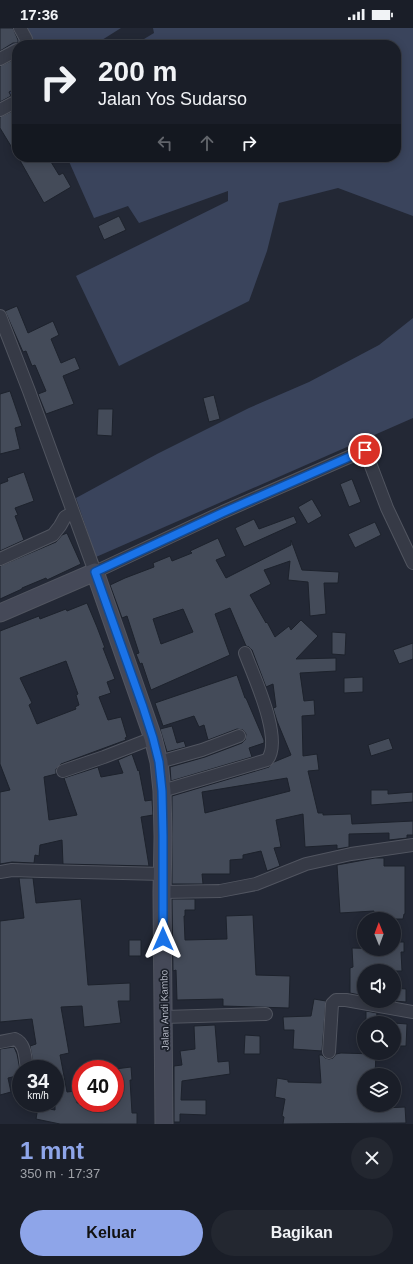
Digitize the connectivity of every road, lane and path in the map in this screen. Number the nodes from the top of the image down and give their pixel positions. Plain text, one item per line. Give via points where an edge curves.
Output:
1 (20, 28) edge
2 (26, 40) edge
3 (12, 52) edge
4 (0, 58) edge
5 (12, 104) edge
6 (0, 110) edge
7 (0, 316) edge
8 (3, 332) edge
9 (72, 513) junction
10 (0, 559) edge
11 (413, 563) edge
12 (95, 572) junction
13 (0, 613) edge
14 (245, 653) dead end
15 (239, 736) dead end
16 (153, 738) junction
17 (159, 762) junction
18 (63, 771) dead end
19 (162, 791) junction
20 (413, 846) edge
21 (0, 872) edge
22 (163, 874) junction
23 (162, 892) junction
24 (413, 1012) edge
25 (266, 1014) dead end
26 (164, 1017) junction
27 (0, 1042) edge
28 (329, 1052) dead end
29 (26, 1060) edge
30 (164, 1124) edge

1 - 2 street
3 - 4 street
5 - 6 street
7 - 8 street
8 - 9 street via 30,391
9 - 10 street via 65,517 53,535
9 - 12 street
11 - 12 street via 387,508 365,450
12 - 13 street
12 - 16 street, Jalan Andi Kambo
14 - 19 street via 271,723 273,744 270,756 267,760
15 - 17 street
16 - 17 street, Jalan Andi Kambo
16 - 18 street
17 - 19 street, Jalan Andi Kambo
19 - 22 street, Jalan Andi Kambo
20 - 23 street via 351,854 306,864 256,884 220,891
21 - 22 street via 42,870
22 - 23 street, Jalan Andi Kambo
23 - 26 street, Jalan Andi Kambo
24 - 28 street via 336,1000 332,1004
25 - 26 street
26 - 30 street, Jalan Andi Kambo
27 - 29 street via 15,1039 21,1043

